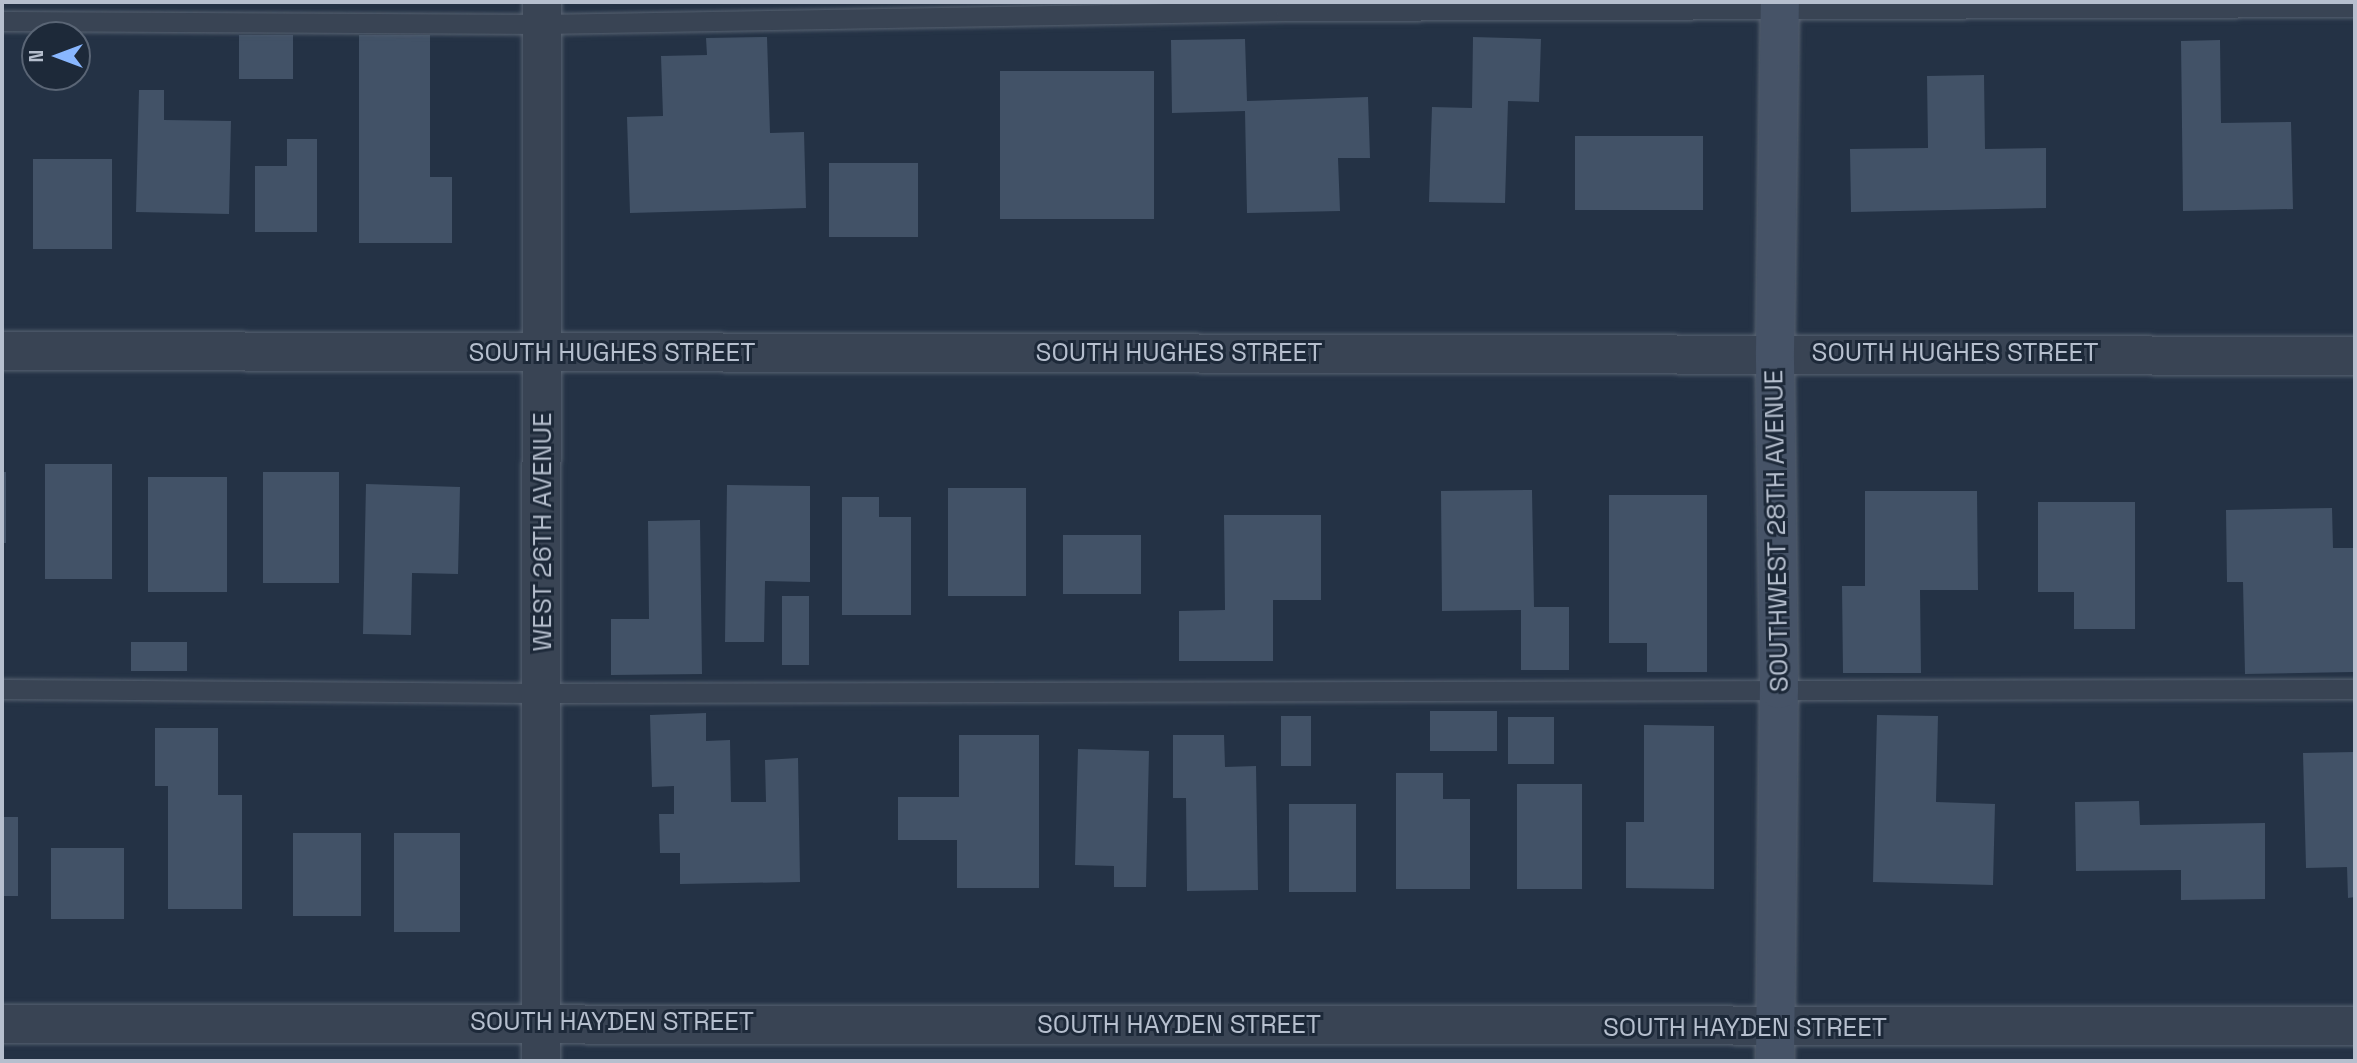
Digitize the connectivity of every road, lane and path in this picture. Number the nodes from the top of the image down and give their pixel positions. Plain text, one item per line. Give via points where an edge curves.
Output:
1 (1781, 6) edge
2 (2355, 7) edge
3 (542, 13) edge
4 (2, 21) edge
5 (2, 351) edge
6 (1775, 351) junction
7 (543, 354) junction
8 (2355, 356) edge
9 (2, 689) edge
10 (1779, 689) junction
11 (2355, 689) edge
12 (542, 693) junction
13 (541, 1022) junction
14 (2, 1024) edge
15 (2355, 1027) edge
16 (1775, 1045) edge
17 (541, 1061) edge

1 - 2 lane
1 - 3 lane
1 - 6 main road, SOUTHWEST 28TH AVENUE
3 - 4 lane
3 - 7 street, WEST 26TH AVENUE
5 - 7 street, SOUTH HUGHES STREET
6 - 7 street, SOUTH HUGHES STREET
6 - 8 street, SOUTH HUGHES STREET
6 - 10 main road, SOUTHWEST 28TH AVENUE
7 - 12 street, WEST 26TH AVENUE
9 - 12 lane
10 - 11 lane
10 - 12 lane
10 - 16 main road, SOUTHWEST 28TH AVENUE
12 - 13 street, WEST 26TH AVENUE
13 - 14 street, SOUTH HAYDEN STREET
13 - 16 street, SOUTH HAYDEN STREET
13 - 17 street, WEST 26TH AVENUE
15 - 16 street, SOUTH HAYDEN STREET

